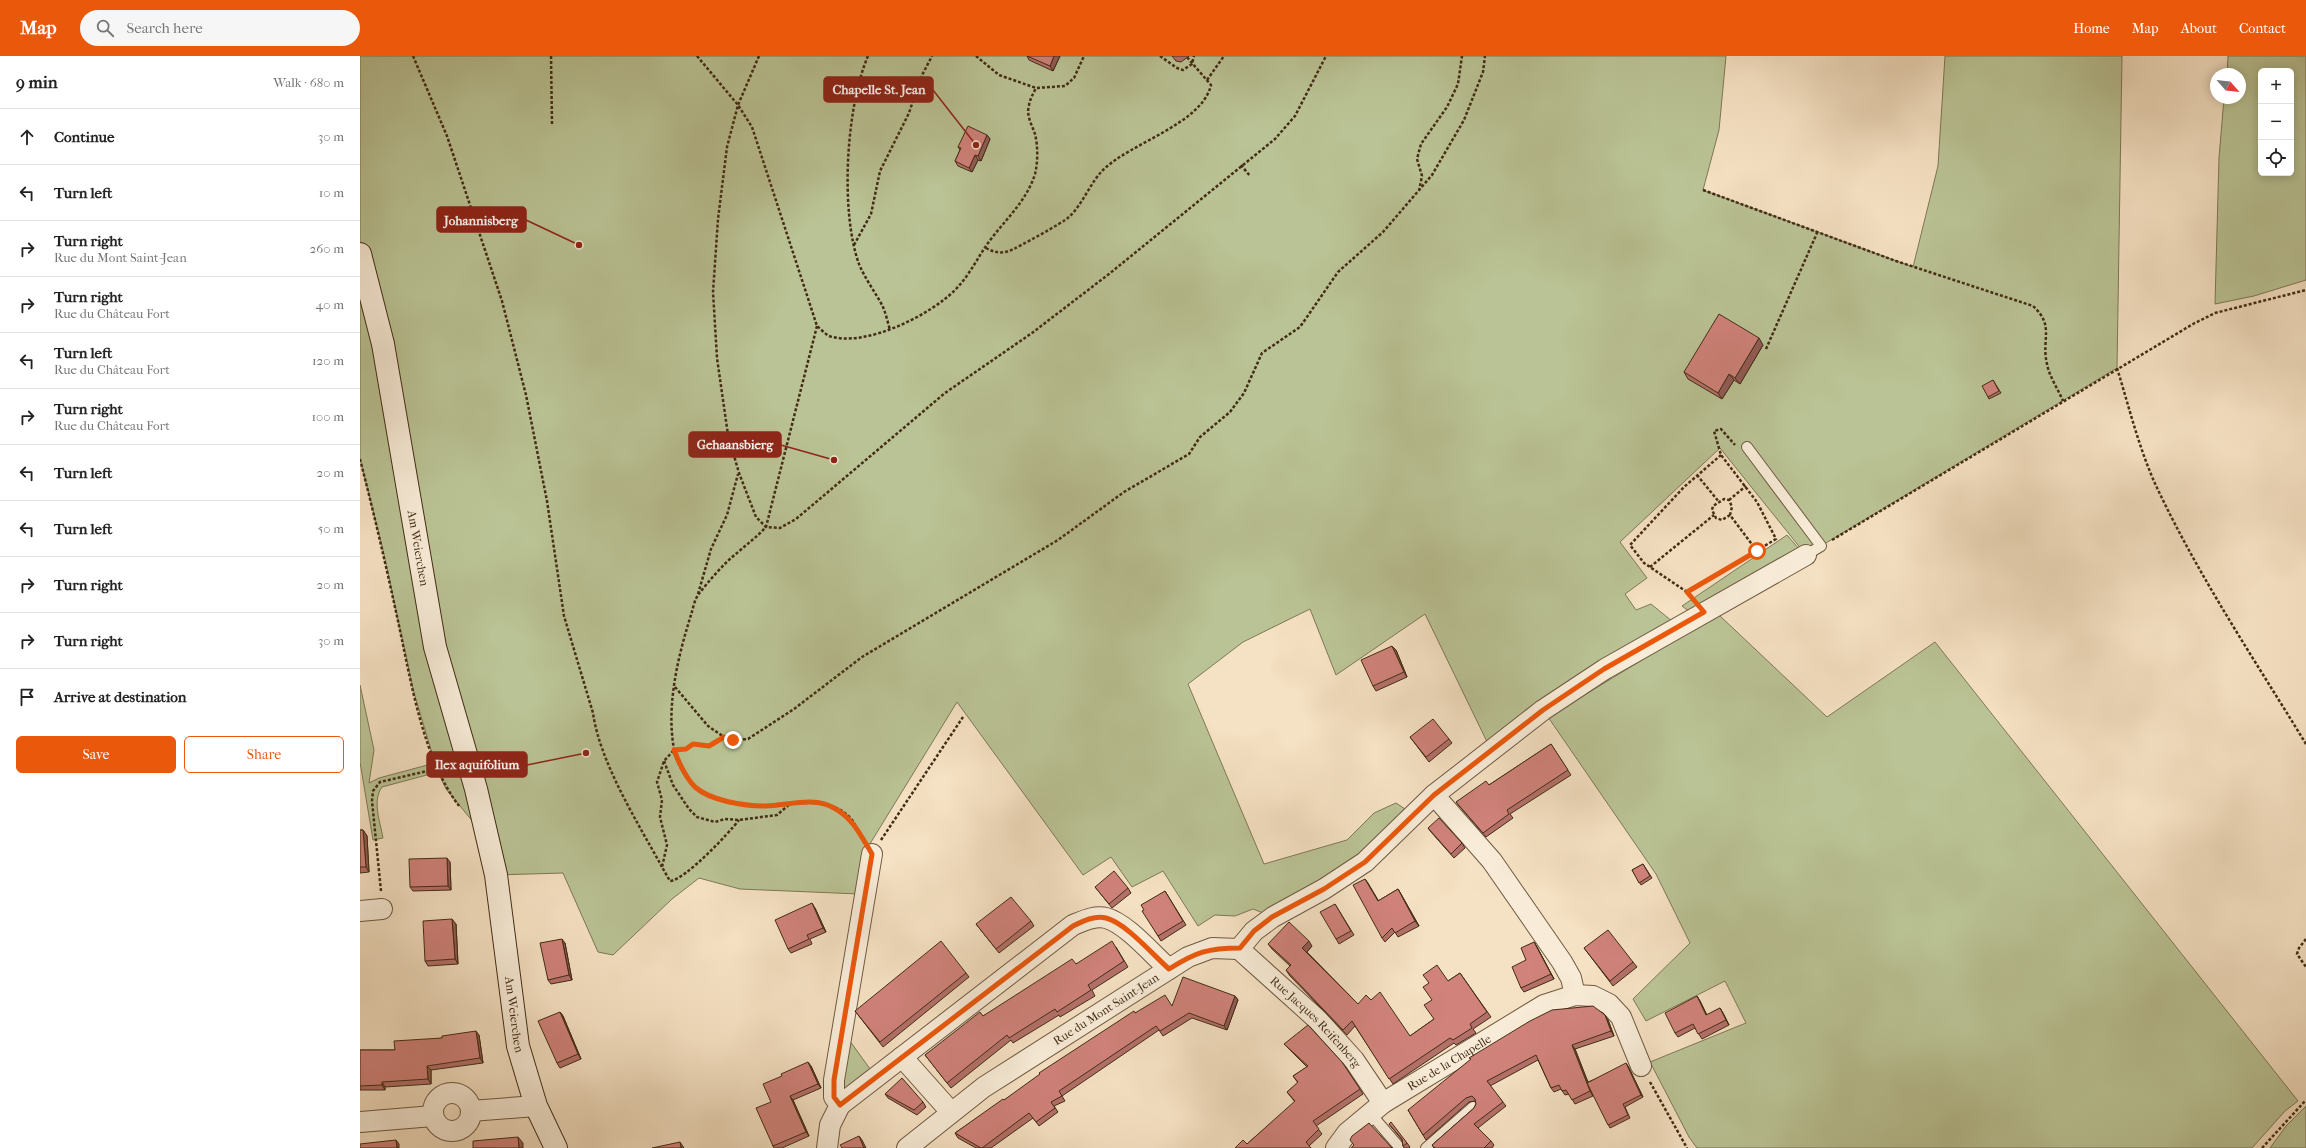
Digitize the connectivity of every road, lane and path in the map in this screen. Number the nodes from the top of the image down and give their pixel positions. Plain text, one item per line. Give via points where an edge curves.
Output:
1 (413, 56) edge
2 (551, 56) edge
3 (697, 56) edge
4 (759, 56) edge
5 (868, 56) edge
6 (932, 56) edge
7 (976, 56) edge
8 (1084, 56) edge
9 (1160, 56) edge
10 (1186, 56) edge
11 (1194, 56) edge
12 (1224, 56) edge
13 (1326, 56) edge
14 (1462, 56) edge
15 (1485, 56) edge
16 (1192, 64) junction
17 (1207, 80) junction
18 (1036, 88) junction
19 (738, 105) junction
20 (552, 124) dead end
21 (1241, 165) junction
22 (1250, 176) dead end
23 (1703, 190) dead end
24 (1419, 191) junction
25 (1817, 233) junction
26 (854, 246) junction
27 (986, 248) junction
28 (360, 254) edge
29 (2306, 290) edge
30 (817, 326) junction
31 (890, 330) junction
32 (1766, 349) dead end
33 (2117, 368) junction
34 (2063, 401) junction
35 (1721, 429) dead end
36 (1747, 447) dead end
37 (1721, 455) junction
38 (360, 459) edge
39 (738, 473) junction
40 (1697, 475) junction
41 (1746, 486) junction
42 (1729, 500) junction
43 (1719, 502) junction
44 (1714, 515) junction
45 (1730, 515) junction
46 (766, 527) junction
47 (1839, 536) dead end
48 (1757, 551) junction
49 (1806, 556) joint
50 (1650, 567) junction
51 (1687, 592) junction
52 (697, 596) junction
53 (1704, 612) junction
54 (674, 687) junction
55 (963, 717) dead end
56 (724, 737) junction
57 (2306, 744) edge
58 (674, 750) junction
59 (664, 761) junction
60 (436, 769) junction
61 (1434, 795) junction
62 (791, 803) junction
63 (460, 807) dead end
64 (739, 820) junction
65 (872, 854) junction
66 (662, 867) junction
67 (382, 909) joint
68 (360, 911) edge
69 (2306, 939) edge
70 (1240, 948) junction
71 (2306, 967) edge
72 (1169, 969) junction
73 (1575, 995) junction
74 (902, 1057) junction
75 (1641, 1066) joint
76 (2306, 1100) edge
77 (840, 1105) junction
78 (536, 1106) junction
79 (1473, 1107) edge
80 (1376, 1108) junction
81 (471, 1111) junction
82 (951, 1112) junction
83 (433, 1116) junction
84 (360, 1122) edge
85 (556, 1148) edge
86 (827, 1148) edge
87 (907, 1148) edge
88 (1336, 1148) edge
89 (1400, 1148) edge
90 (1426, 1148) edge
91 (1687, 1148) edge
92 (2262, 1148) edge

1 - 66 path via 447,136 502,301 526,395 547,501 564,616 595,728 624,798
2 - 20 path
3 - 19 path
4 - 19 path
5 - 26 path via 854,109 848,162 848,212
6 - 26 path via 920,79 909,113 880,171 871,214
7 - 18 path via 992,71
8 - 18 path via 1074,78 1065,86
9 - 16 path via 1183,70
10 - 16 path
11 - 16 path
12 - 17 path
13 - 21 path via 1295,116 1275,139
14 - 24 path via 1458,84 1450,101 1421,144 1417,159 1422,176
15 - 24 path via 1483,72 1464,120 1432,175
16 - 17 path
17 - 27 path via 1211,85 1209,93 1181,123 1158,134 1104,170 1069,217 1008,251 994,253
18 - 27 path via 1029,105 1029,118 1036,142 1035,173 1029,190
19 - 30 path via 752,127
19 - 39 path via 727,147 718,219 713,292 717,358 728,435
21 - 22 path
21 - 46 path via 1109,274 1032,333 945,393 796,519 780,528
23 - 25 path
24 - 56 path via 1383,232 1338,272 1300,327 1262,353 1244,393 1230,412 1200,436 1189,454 1124,492 1058,540 862,657 794,709 748,739 733,740
25 - 32 path
25 - 34 path via 2032,306 2042,314 2046,325 2047,364
26 - 31 path via 860,265 884,309
27 - 31 path via 955,290 923,313
28 - 78 main road, Am Weierchen via 383,344 435,647 476,789 496,875 518,1046
29 - 33 path via 2214,313
30 - 31 path via 828,335 840,338 857,338
30 - 46 path
33 - 34 path
33 - 57 path via 2137,433 2159,491 2214,594
34 - 47 path
35 - 37 path via 1714,431
36 - 49 lane via 1821,546
37 - 40 path
37 - 41 path
38 - 60 path via 414,693
39 - 46 path via 756,517
39 - 52 path via 727,515 711,549
40 - 43 path
40 - 50 path via 1630,545
41 - 42 path
41 - 48 path via 1758,502 1776,539
42 - 43 path
42 - 45 path via 1732,507
43 - 44 path via 1714,506
44 - 45 path via 1722,520
44 - 50 path
45 - 48 path
46 - 52 path via 735,554
48 - 51 path
49 - 53 street
50 - 51 path
51 - 53 path
52 - 54 path via 684,637
53 - 61 street via 1604,669 1543,710
54 - 56 path via 708,726
54 - 58 path
55 - 65 path
56 - 58 path via 709,746 693,744 686,749
58 - 59 path
58 - 62 path via 681,769 695,787 712,796 765,806
59 - 64 path via 673,785 697,817 715,822 725,819
59 - 66 path via 657,782 662,800 660,817 667,845
60 - 63 path via 446,789
60 - 67 path via 380,782 373,792
61 - 70 street via 1365,862 1324,889 1272,917 1254,931
61 - 73 street via 1492,861 1562,962 1571,978
62 - 64 path via 777,815
62 - 65 path via 817,803 833,807 851,820
64 - 66 path via 676,880 670,881
65 - 77 street via 834,1080 834,1097
67 - 68 street
69 - 71 path via 2297,954
70 - 72 street, Rue du Mont Saint-Jean via 1212,948 1188,957
70 - 80 street, Rue Jacques Reifenberg via 1318,1020 1354,1060
72 - 74 street via 1123,926 1106,918 1090,918 1073,926
72 - 82 street, Rue du Mont Saint-Jean via 984,1087
73 - 75 street, Rue de la Chapelle via 1593,996 1609,1004 1621,1017
73 - 80 street, Rue de la Chapelle via 1544,1005
74 - 77 street
74 - 82 street
75 - 91 path
76 - 92 path
77 - 86 street via 830,1125
78 - 81 street
78 - 85 main road, Am Weierchen
79 - 90 lane
80 - 88 street, Rue de la Chapelle via 1347,1133
80 - 89 lane
81 - 83 street via 466,1124 454,1131 445,1130 437,1124
81 - 83 street via 469,1102 463,1096 454,1092 445,1093 433,1106
82 - 87 street, Rue du Mont Saint-Jean
83 - 84 street

